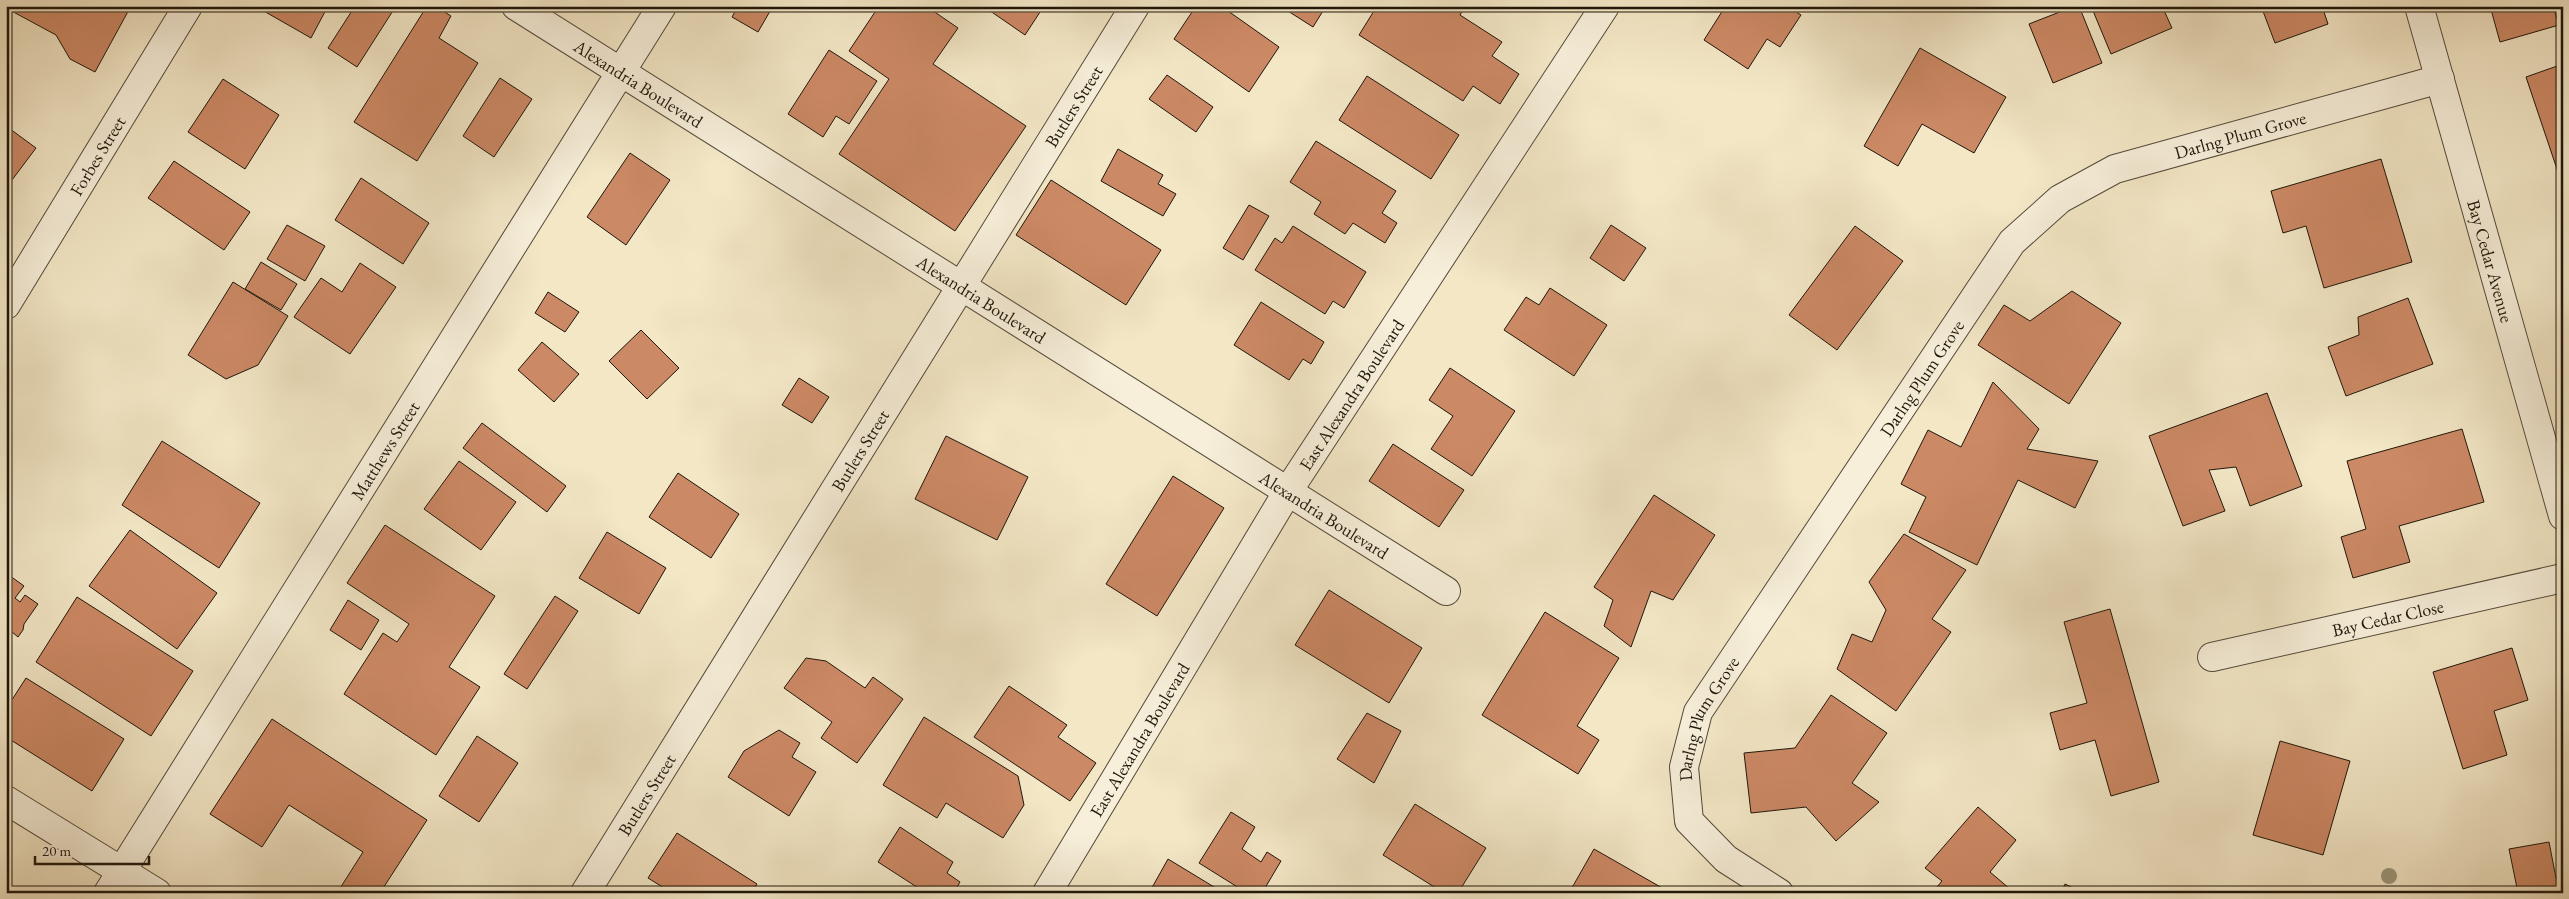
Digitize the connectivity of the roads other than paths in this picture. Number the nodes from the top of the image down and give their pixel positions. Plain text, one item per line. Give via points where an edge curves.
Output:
1 (188, 6) edge
2 (516, 6) edge
3 (662, 6) edge
4 (1135, 6) edge
5 (1605, 6) edge
6 (2419, 6) edge
7 (620, 71) junction
8 (2440, 79) junction
9 (960, 286) junction
10 (6, 305) edge
11 (1288, 491) junction
12 (2563, 516) edge
13 (2563, 578) edge
14 (1446, 591) dead end
15 (2212, 656) dead end
16 (6, 800) edge
17 (115, 882) edge
18 (157, 893) edge
19 (585, 893) edge
20 (1047, 893) edge
21 (1779, 893) edge

1 - 10 street, Forbes Street
2 - 7 street, Alexandria Boulevard
3 - 7 street, Matthews Street
4 - 9 street, Butlers Street
5 - 11 street, East Alexandra Boulevard
6 - 8 street, Bay Cedar Avenue
7 - 9 street, Alexandria Boulevard
7 - 17 street, Matthews Street
8 - 12 street, Bay Cedar Avenue
8 - 21 street, Darlng Plum Grove via 2116,169 2060,199 2012,242 1698,712 1684,767 1689,821 1726,859
9 - 11 street, Alexandria Boulevard
9 - 19 street, Butlers Street
11 - 14 street, Alexandria Boulevard
11 - 20 street, East Alexandra Boulevard
13 - 15 street, Bay Cedar Close
16 - 17 street
17 - 18 street

